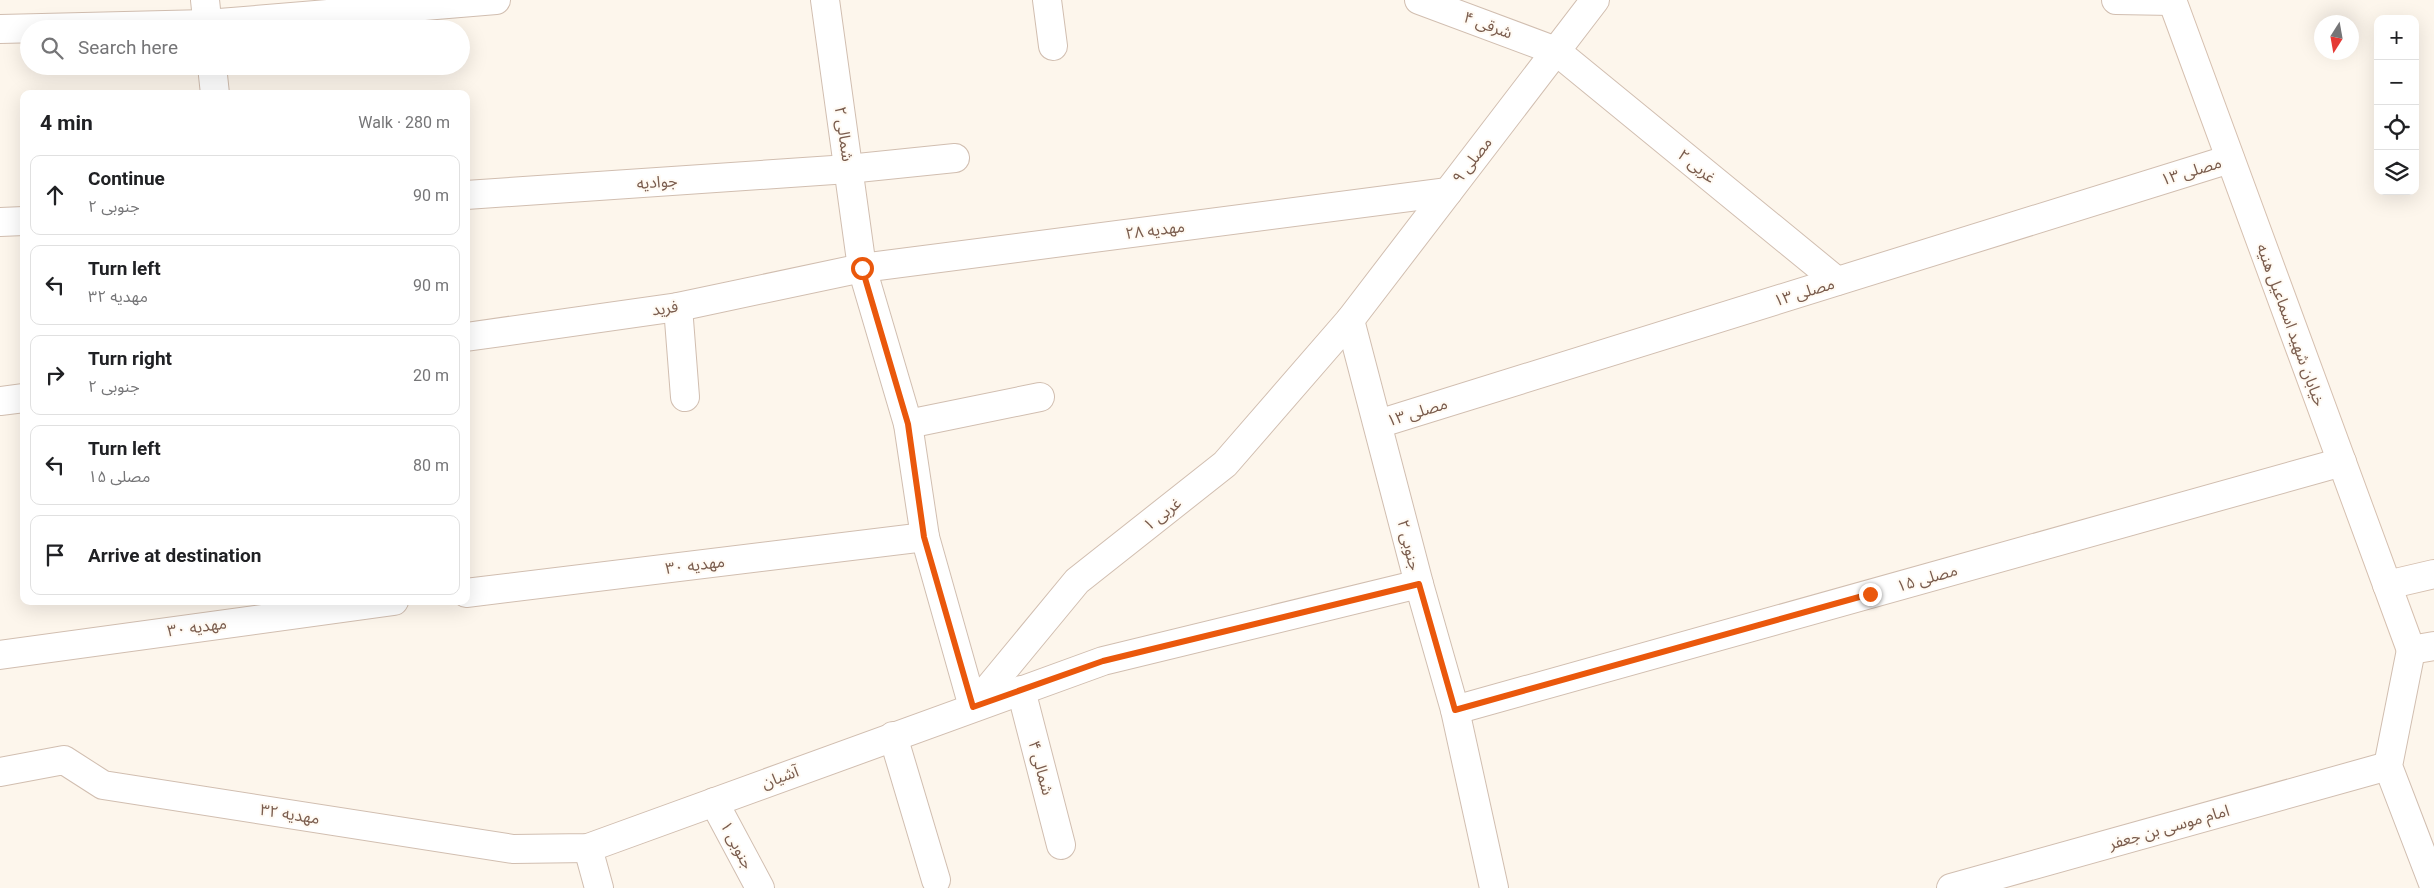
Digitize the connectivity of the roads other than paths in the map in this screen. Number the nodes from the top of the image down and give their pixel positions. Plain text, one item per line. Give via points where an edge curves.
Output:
1 (496, 0) edge
2 (825, 0) edge
3 (1048, 0) edge
4 (1419, 0) edge
5 (1595, 0) edge
6 (2116, 0) edge
7 (2172, 1) edge
8 (207, 17) edge
9 (155, 20) edge
10 (20, 28) edge
11 (0, 29) edge
12 (1052, 46) dead end
13 (1556, 51) junction
14 (213, 75) edge
15 (215, 90) edge
16 (955, 158) dead end
17 (2230, 159) junction
18 (848, 169) junction
19 (1448, 192) junction
20 (470, 195) edge
21 (20, 221) edge
22 (0, 222) edge
23 (862, 268) junction
24 (1837, 281) junction
25 (678, 307) junction
26 (1350, 320) junction
27 (470, 336) edge
28 (686, 397) dead end
29 (1040, 397) dead end
30 (20, 398) edge
31 (0, 401) edge
32 (908, 424) junction
33 (1378, 424) junction
34 (2342, 462) junction
35 (924, 537) junction
36 (2434, 574) edge
37 (1419, 584) junction
38 (2387, 585) junction
39 (470, 592) edge
40 (332, 605) edge
41 (317, 606) edge
42 (2422, 648) edge
43 (0, 655) edge
44 (1021, 690) junction
45 (973, 707) junction
46 (1455, 710) junction
47 (892, 736) junction
48 (2388, 766) junction
49 (0, 772) edge
50 (714, 802) junction
51 (1061, 845) dead end
52 (588, 848) junction
53 (936, 880) dead end
54 (2434, 886) edge
55 (599, 888) edge
56 (760, 888) edge
57 (1494, 888) edge
58 (1951, 888) edge

1 - 8 street
2 - 18 street, ۲ شمالی
3 - 12 street
4 - 13 street, ۴ شرقی
5 - 13 street, مصلی ۹
6 - 7 street
7 - 17 street, خیابان شهید اسماعیل هنیه
8 - 9 street
10 - 11 street
13 - 19 street, مصلی ۹
13 - 24 street, ۲ غربی
14 - 15 street
16 - 18 street, جوادیه
17 - 24 street, مصلی ۱۳
17 - 34 street, خیابان شهید اسماعیل هنیه
18 - 20 street, جوادیه
18 - 23 street, ۲ شمالی
19 - 23 street, مهدیه ۲۸
19 - 26 street, مصلی ۹
21 - 22 street
23 - 25 street, فرید
23 - 32 street, ۲ شمالی
24 - 33 street, مصلی ۱۳
25 - 27 street, فرید
25 - 28 street
26 - 33 street, جنوبی ۲
26 - 45 street, ۱ غربی via 1225,464 1076,581
29 - 32 street
30 - 31 street
32 - 35 street, ۲ شمالی
33 - 37 street, جنوبی ۲
34 - 38 street, خیابان شهید اسماعیل هنیه
34 - 46 street, مصلی ۱۵
35 - 39 street, مهدیه ۳۰
35 - 45 street, ۲ شمالی
36 - 38 street
37 - 44 street via 1103,661
37 - 46 street, جنوبی ۲
38 - 42 street, خیابان شهید اسماعیل هنیه
40 - 41 street, مهدیه ۳۰
41 - 43 street, مهدیه ۳۰
42 - 48 street
44 - 45 street
44 - 51 street, شمالی ۴
45 - 47 street, آشیان
46 - 57 street, جنوبی ۲
47 - 50 street, آشیان
47 - 53 street
48 - 54 street
48 - 58 street, امام موسی بن جعفر
49 - 52 street, مهدیه ۳۲ via 64,760 103,784 513,849
50 - 52 street, آشیان
50 - 56 street, جنوبی ۱
52 - 55 street

